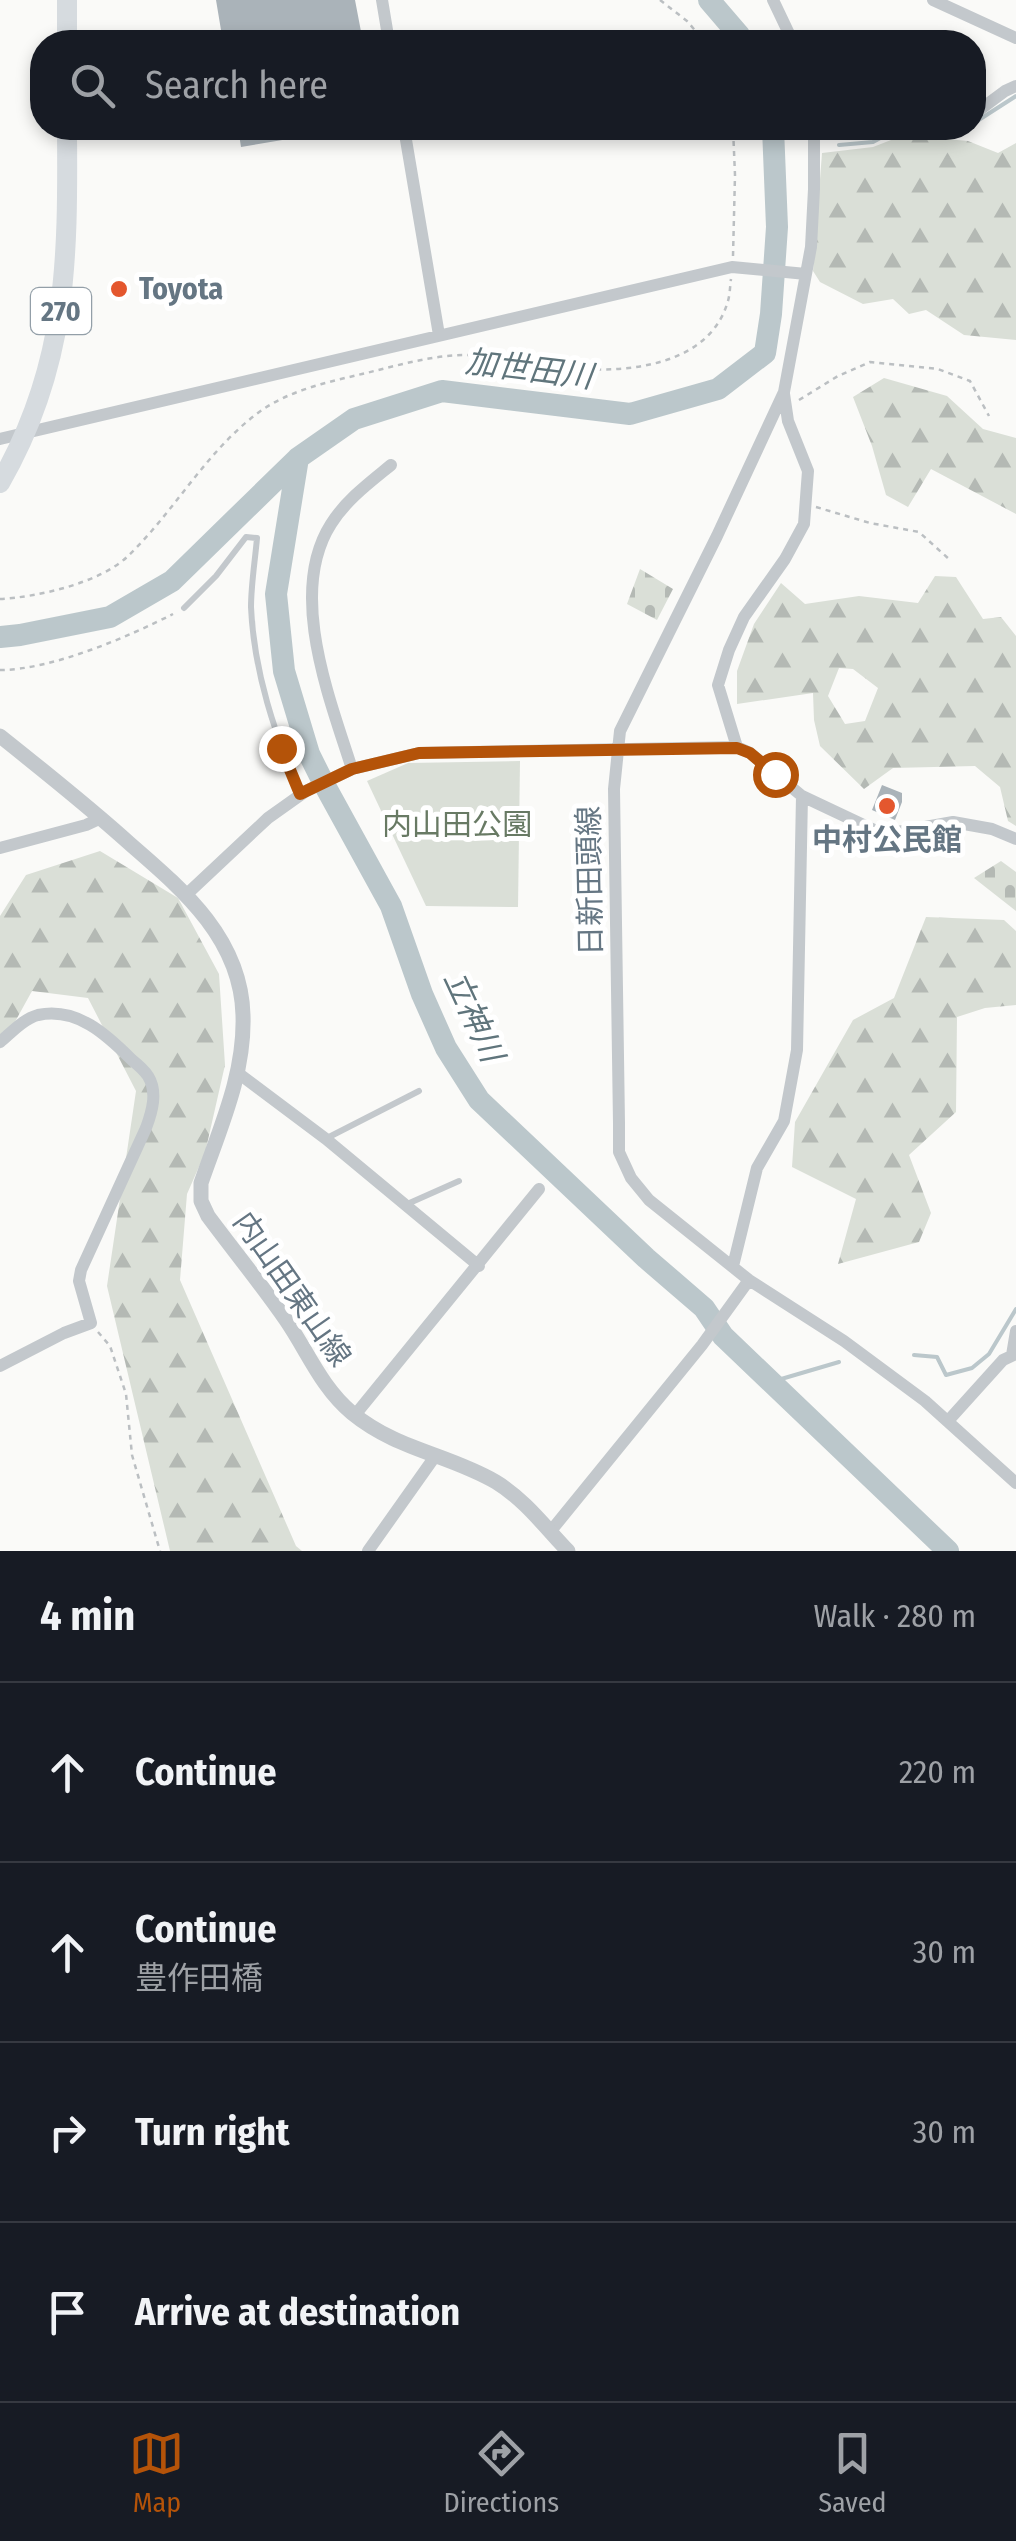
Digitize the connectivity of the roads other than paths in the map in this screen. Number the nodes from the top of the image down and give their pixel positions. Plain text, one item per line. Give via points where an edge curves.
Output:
1 (67, 0) edge
2 (382, 0) edge
3 (773, 0) edge
4 (933, 0) edge
5 (67, 30) edge
6 (387, 30) edge
7 (787, 30) edge
8 (1016, 38) edge
9 (1016, 86) edge
10 (986, 105) edge
11 (68, 140) edge
12 (406, 140) edge
13 (814, 140) edge
14 (803, 273) junction
15 (439, 335) junction
16 (784, 392) junction
17 (26, 433) junction
18 (0, 439) edge
19 (391, 465) dead end
20 (0, 483) edge
21 (184, 608) road end
22 (0, 736) edge
23 (617, 748) junction
24 (737, 748) junction
25 (347, 772) junction
26 (303, 792) junction
27 (802, 796) junction
28 (101, 818) junction
29 (1016, 839) edge
30 (0, 848) edge
31 (187, 894) junction
32 (0, 1042) edge
33 (238, 1074) junction
34 (420, 1092) dead end
35 (326, 1139) junction
36 (459, 1181) dead end
37 (539, 1189) dead end
38 (404, 1206) junction
39 (479, 1266) junction
40 (734, 1266) junction
41 (749, 1280) junction
42 (1016, 1331) edge
43 (1014, 1354) edge
44 (0, 1366) edge
45 (355, 1415) junction
46 (948, 1421) junction
47 (436, 1455) junction
48 (1016, 1482) edge
49 (550, 1532) junction
50 (368, 1551) edge
51 (568, 1551) edge

1 - 5 highway
2 - 6 street
3 - 7 street
4 - 8 street
9 - 10 street
11 - 17 highway, 270 via 63,294 51,361
12 - 15 street
13 - 14 street, 日新田頭線
14 - 15 street via 734,268
14 - 16 street, 日新田頭線
15 - 17 street
16 - 23 street, 日新田頭線
16 - 24 street via 808,471 804,524 744,617 718,685
17 - 18 street
17 - 20 highway, 270
19 - 25 street via 350,499 316,559 313,625
21 - 26 lane via 246,537 257,538 253,638 264,696
22 - 28 street, 内山田東山線
23 - 24 street
23 - 25 street via 419,753
23 - 40 street, 日新田頭線 via 619,1152 649,1200
24 - 27 street
25 - 26 street
26 - 31 street
27 - 29 street via 874,830 953,822
27 - 40 street via 797,1050 784,1121 757,1168
28 - 30 street
28 - 31 street, 内山田東山線
31 - 33 street, 内山田東山線 via 224,945 238,980
32 - 44 street via 36,1016 77,1018 109,1037 152,1088 152,1113 81,1270 90,1323
33 - 35 street
33 - 45 street, 内山田東山線 via 201,1200 324,1385
34 - 35 lane
35 - 38 street
36 - 38 lane
37 - 39 street
38 - 39 street
39 - 45 street
40 - 41 street, 日新田頭線
41 - 46 street, 日新田頭線 via 844,1341
41 - 49 street
42 - 43 street
43 - 46 street
45 - 47 street, 内山田東山線 via 402,1444
46 - 48 street, 日新田頭線
47 - 49 street, 内山田東山線 via 498,1483
47 - 50 street
49 - 51 street, 内山田東山線

